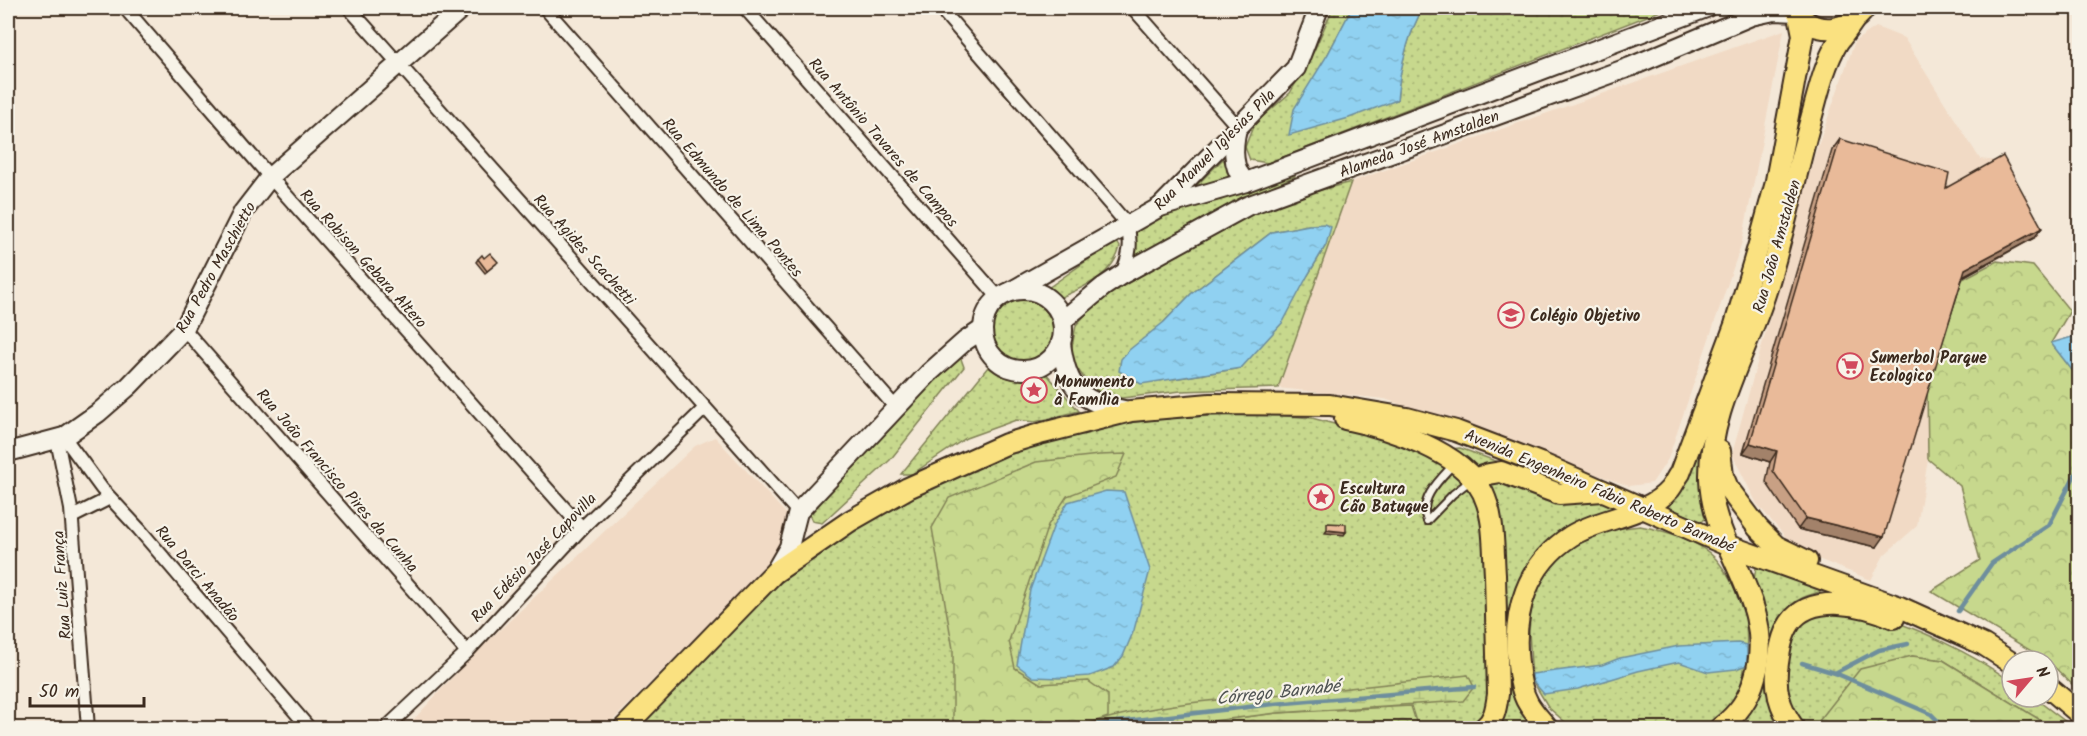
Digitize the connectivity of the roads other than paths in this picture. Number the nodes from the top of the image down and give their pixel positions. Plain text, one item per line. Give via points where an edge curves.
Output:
1 (126, 8) edge
2 (349, 8) edge
3 (462, 8) edge
4 (545, 8) edge
5 (745, 8) edge
6 (940, 8) edge
7 (1133, 8) edge
8 (1319, 8) edge
9 (1707, 8) edge
10 (1797, 11) edge
11 (1863, 12) edge
12 (398, 63) junction
13 (1237, 126) junction
14 (270, 177) junction
15 (1246, 182) junction
16 (1160, 207) junction
17 (1127, 224) junction
18 (1121, 275) junction
19 (1004, 296) junction
20 (1062, 321) junction
21 (184, 329) junction
22 (983, 329) junction
23 (1061, 343) junction
24 (1265, 404) junction
25 (1722, 407) junction
26 (705, 408) junction
27 (897, 409) junction
28 (1131, 411) junction
29 (60, 439) junction
30 (8, 452) edge
31 (1455, 463) junction
32 (1473, 479) junction
33 (1606, 491) junction
34 (110, 498) junction
35 (1736, 500) junction
36 (1641, 508) junction
37 (798, 512) junction
38 (72, 517) junction
39 (582, 528) junction
40 (1729, 546) junction
41 (774, 573) junction
42 (1844, 586) junction
43 (1932, 621) junction
44 (466, 652) junction
45 (2000, 655) edge
46 (2060, 697) edge
47 (2079, 714) edge
48 (88, 729) edge
49 (309, 729) edge
50 (386, 729) edge
51 (624, 729) edge
52 (1484, 729) edge
53 (1547, 729) edge
54 (1720, 729) edge
55 (1794, 729) edge

1 - 14 street, Rua Robison Gebara Altero
2 - 12 street, Rua Agides Scachetti
3 - 12 street, Rua Pedro Maschietto
4 - 27 street, Rua Edmundo de Lima Pontes
5 - 19 street, Rua Antônio Tavares de Campos
6 - 17 street
7 - 13 street
8 - 13 street, Rua Manuel Iglesias Pila via 1296,68
9 - 15 street, Alameda José Amstalden
10 - 11 main road via 1819,28 1838,28
10 - 18 street, Alameda José Amstalden via 1750,16 1630,66 1247,206
10 - 36 main road, Rua João Amstalden via 1802,45 1775,186 1735,326 1680,473 1670,489
11 - 25 main road, Rua João Amstalden via 1838,43 1826,71 1766,292
12 - 14 street, Rua Pedro Maschietto
12 - 26 street, Rua Agides Scachetti
13 - 15 street via 1233,147 1240,177
13 - 16 street, Rua Manuel Iglesias Pila
14 - 21 street, Rua Pedro Maschietto via 243,212
14 - 39 street, Rua Robison Gebara Altero
15 - 16 street, Alameda José Amstalden
16 - 17 street, Rua Manuel Iglesias Pila
17 - 18 street via 1131,237 1129,260
17 - 19 street, Rua Manuel Iglesias Pila
18 - 20 street, Alameda José Amstalden
19 - 20 street via 1019,290 1044,296
19 - 22 street via 991,307
20 - 23 street
21 - 29 street, Rua Pedro Maschietto via 129,386
21 - 44 street, Rua João Francisco Pires da Cunha
22 - 23 street via 987,347 998,361 1014,369 1032,369 1048,362
22 - 27 street via 929,373
23 - 28 street via 1072,385 1103,407
24 - 28 main road, Avenida Engenheiro Fábio Roberto Barnabé
24 - 31 main road via 1384,429
24 - 33 main road, Avenida Engenheiro Fábio Roberto Barnabé via 1330,405 1407,418 1456,431
25 - 35 main road via 1720,463
25 - 40 main road, Rua João Amstalden via 1710,477 1714,511
26 - 37 street, Rua Agides Scachetti
26 - 39 street, Rua Edésio José Capovilla
27 - 37 street
28 - 41 main road, Avenida Engenheiro Fábio Roberto Barnabé via 1006,444 969,460 850,521
29 - 30 street, Rua Pedro Maschietto
29 - 34 street, Rua Darci Anadão
29 - 38 street, Rua Luiz França
31 - 32 main road
31 - 32 lane via 1425,503 1427,521
32 - 33 main road via 1501,472 1559,494
32 - 52 main road via 1490,511 1495,582 1498,694 1496,711
33 - 36 main road, Avenida Engenheiro Fábio Roberto Barnabé
34 - 38 street
34 - 49 street, Rua Darci Anadão
35 - 40 main road
35 - 42 main road via 1776,546 1825,570
36 - 40 main road, Avenida Engenheiro Fábio Roberto Barnabé
36 - 53 main road, Rua João Amstalden via 1573,535 1549,554 1528,585 1516,626 1519,671 1528,703
37 - 41 street via 789,547
38 - 48 street, Rua Luiz França
39 - 44 street, Rua Edésio José Capovilla
40 - 42 main road, Avenida Engenheiro Fábio Roberto Barnabé
40 - 54 main road, Rua João Amstalden via 1755,608 1759,667 1744,704
41 - 51 main road, Avenida Engenheiro Fábio Roberto Barnabé
42 - 43 main road, Avenida Engenheiro Fábio Roberto Barnabé
43 - 45 main road, Avenida Engenheiro Fábio Roberto Barnabé
43 - 55 main road via 1906,622 1843,604 1804,610 1789,625 1781,642 1776,678 1782,709
44 - 50 street, Rua Edésio José Capovilla
46 - 47 main road

